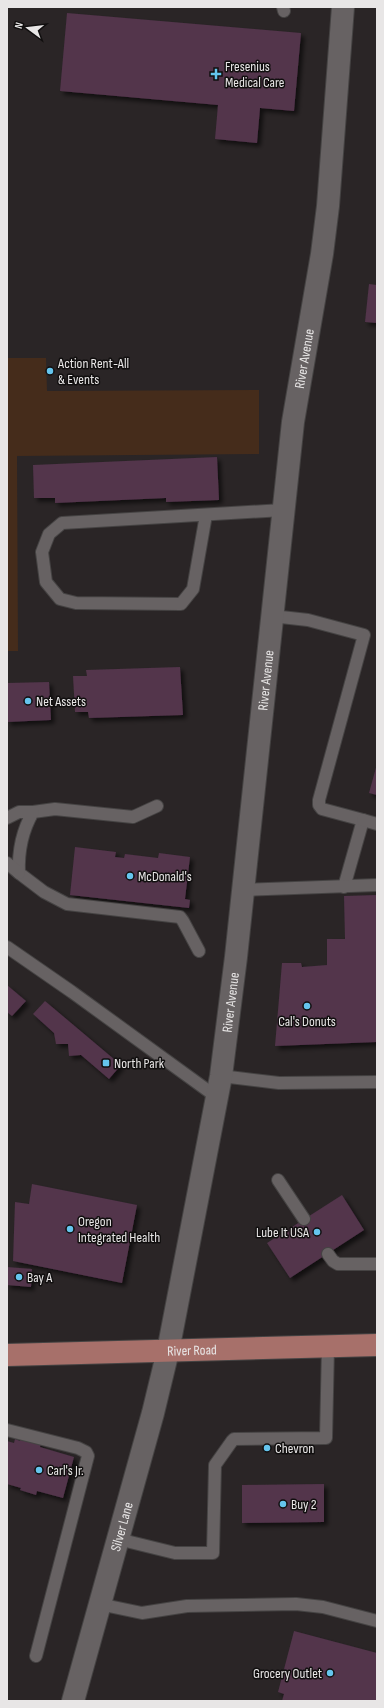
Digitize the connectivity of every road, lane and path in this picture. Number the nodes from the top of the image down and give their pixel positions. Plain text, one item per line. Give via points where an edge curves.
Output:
1 (343, 7) edge
2 (283, 510) junction
3 (206, 515) junction
4 (272, 616) junction
5 (157, 806) dead end
6 (33, 812) junction
7 (7, 818) edge
8 (363, 820) junction
9 (377, 824) edge
10 (7, 863) edge
11 (19, 873) junction
12 (344, 886) junction
13 (377, 886) edge
14 (243, 890) junction
15 (7, 947) edge
16 (199, 952) dead end
17 (221, 1076) junction
18 (377, 1082) edge
19 (218, 1098) junction
20 (278, 1180) dead end
21 (304, 1219) dead end
22 (328, 1254) dead end
23 (377, 1264) edge
24 (377, 1346) edge
25 (328, 1347) junction
26 (168, 1351) junction
27 (7, 1355) edge
28 (7, 1430) edge
29 (118, 1539) junction
30 (100, 1604) junction
31 (377, 1621) edge
32 (36, 1656) dead end
33 (73, 1701) edge

1 - 2 street, River Avenue via 328,206 321,262 293,422
2 - 3 lane
2 - 4 street, River Avenue
3 - 3 lane via 62,522 49,534 42,552 46,582 60,599 76,603 181,604 193,589
4 - 8 lane via 308,620 364,635 319,800 322,809
4 - 14 street, River Avenue
5 - 6 lane via 133,817 56,809
6 - 7 lane via 19,812
6 - 11 lane via 25,824 18,858
8 - 9 lane
8 - 12 lane
10 - 11 lane
11 - 16 lane via 44,892 67,904 180,917
12 - 13 lane
12 - 14 lane
14 - 17 street, River Avenue
15 - 19 lane
17 - 18 lane via 279,1084
17 - 19 street, River Avenue
19 - 26 street, River Avenue
20 - 21 lane
22 - 23 lane via 338,1264
24 - 25 main road, River Road
25 - 26 main road, River Road
25 - 29 lane via 326,1438 232,1441 215,1464 213,1553 172,1553
26 - 27 main road, River Road
26 - 29 street, Silver Lane
28 - 32 lane via 78,1448 86,1452 88,1459
29 - 30 street, Silver Lane
30 - 31 lane via 142,1613 187,1606 296,1604 323,1607
30 - 33 street, Silver Lane

